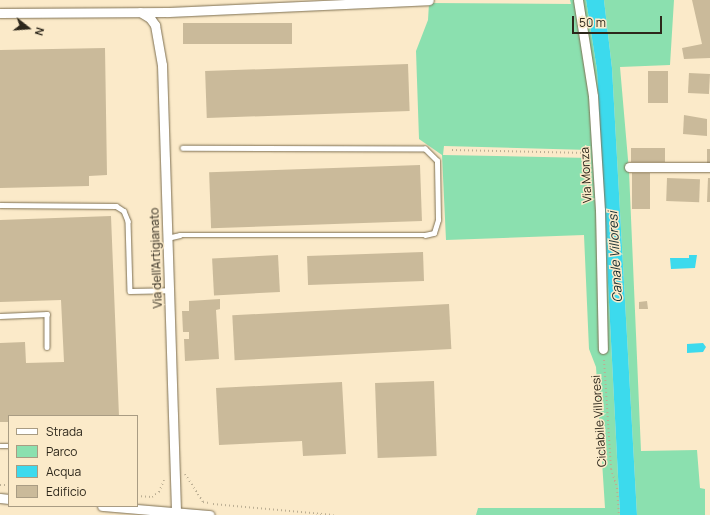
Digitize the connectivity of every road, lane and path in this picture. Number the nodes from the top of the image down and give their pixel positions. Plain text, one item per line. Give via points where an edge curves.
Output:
1 (429, 0) edge
2 (578, 0) edge
3 (140, 12) junction
4 (0, 13) edge
5 (183, 148) dead end
6 (452, 150) dead end
7 (596, 154) junction
8 (629, 167) dead end
9 (710, 167) edge
10 (0, 205) edge
11 (167, 238) junction
12 (169, 290) junction
13 (0, 316) edge
14 (47, 347) dead end
15 (603, 349) joint
16 (175, 474) junction
17 (138, 496) edge
18 (114, 507) edge
19 (176, 512) junction
20 (210, 515) edge
21 (334, 515) edge
22 (619, 515) edge

1 - 3 street
2 - 7 street, Via Monza via 591,71
3 - 4 street
3 - 11 street, Via dell'Artigianato via 150,18 155,26 160,44
5 - 11 lane via 425,149 437,161 438,220 434,233 425,235 188,235
6 - 7 path
7 - 15 street, Via Monza
8 - 9 street
10 - 12 lane via 116,206 124,211 128,221 130,291
11 - 12 street, Via dell'Artigianato
12 - 16 street, Via dell'Artigianato
13 - 14 lane via 47,314
15 - 22 path, Ciclabile Villoresi via 611,469 617,488
16 - 17 path via 166,474 159,492 152,497
16 - 19 street, Via dell'Artigianato
16 - 21 path via 186,474 203,502
18 - 19 street
19 - 20 street

